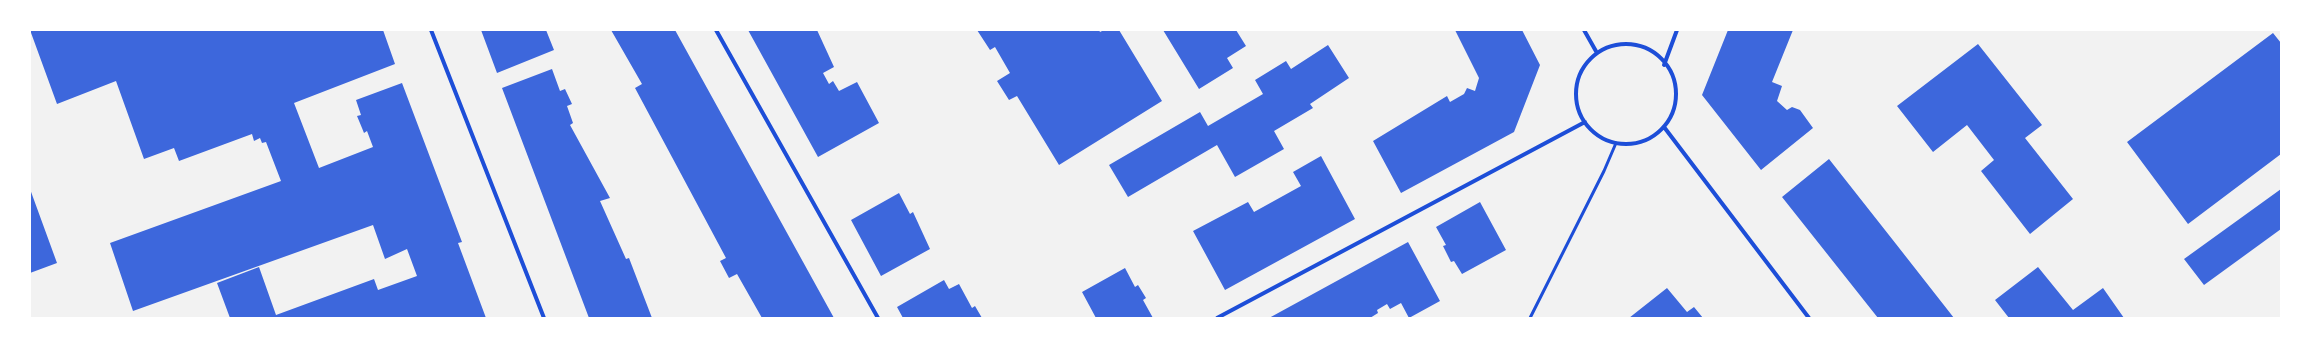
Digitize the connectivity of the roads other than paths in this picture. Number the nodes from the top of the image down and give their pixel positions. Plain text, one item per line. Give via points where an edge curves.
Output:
1 (431, 30) edge
2 (716, 30) edge
3 (1584, 30) edge
4 (1677, 30) edge
5 (1597, 53) junction
6 (1664, 65) junction
7 (1585, 122) junction
8 (1664, 127) junction
9 (1616, 143) junction
10 (544, 318) edge
11 (878, 318) edge
12 (1217, 318) edge
13 (1530, 318) edge
14 (1809, 318) edge

1 - 10 street
2 - 11 street
3 - 5 street
4 - 6 street
5 - 6 street via 1615,44 1642,45 1659,56
5 - 7 street via 1586,64 1576,88 1578,107
6 - 8 street via 1675,85 1673,111
7 - 9 street via 1598,136
7 - 12 street
8 - 9 street via 1653,136 1637,143
8 - 14 street
9 - 13 lane

